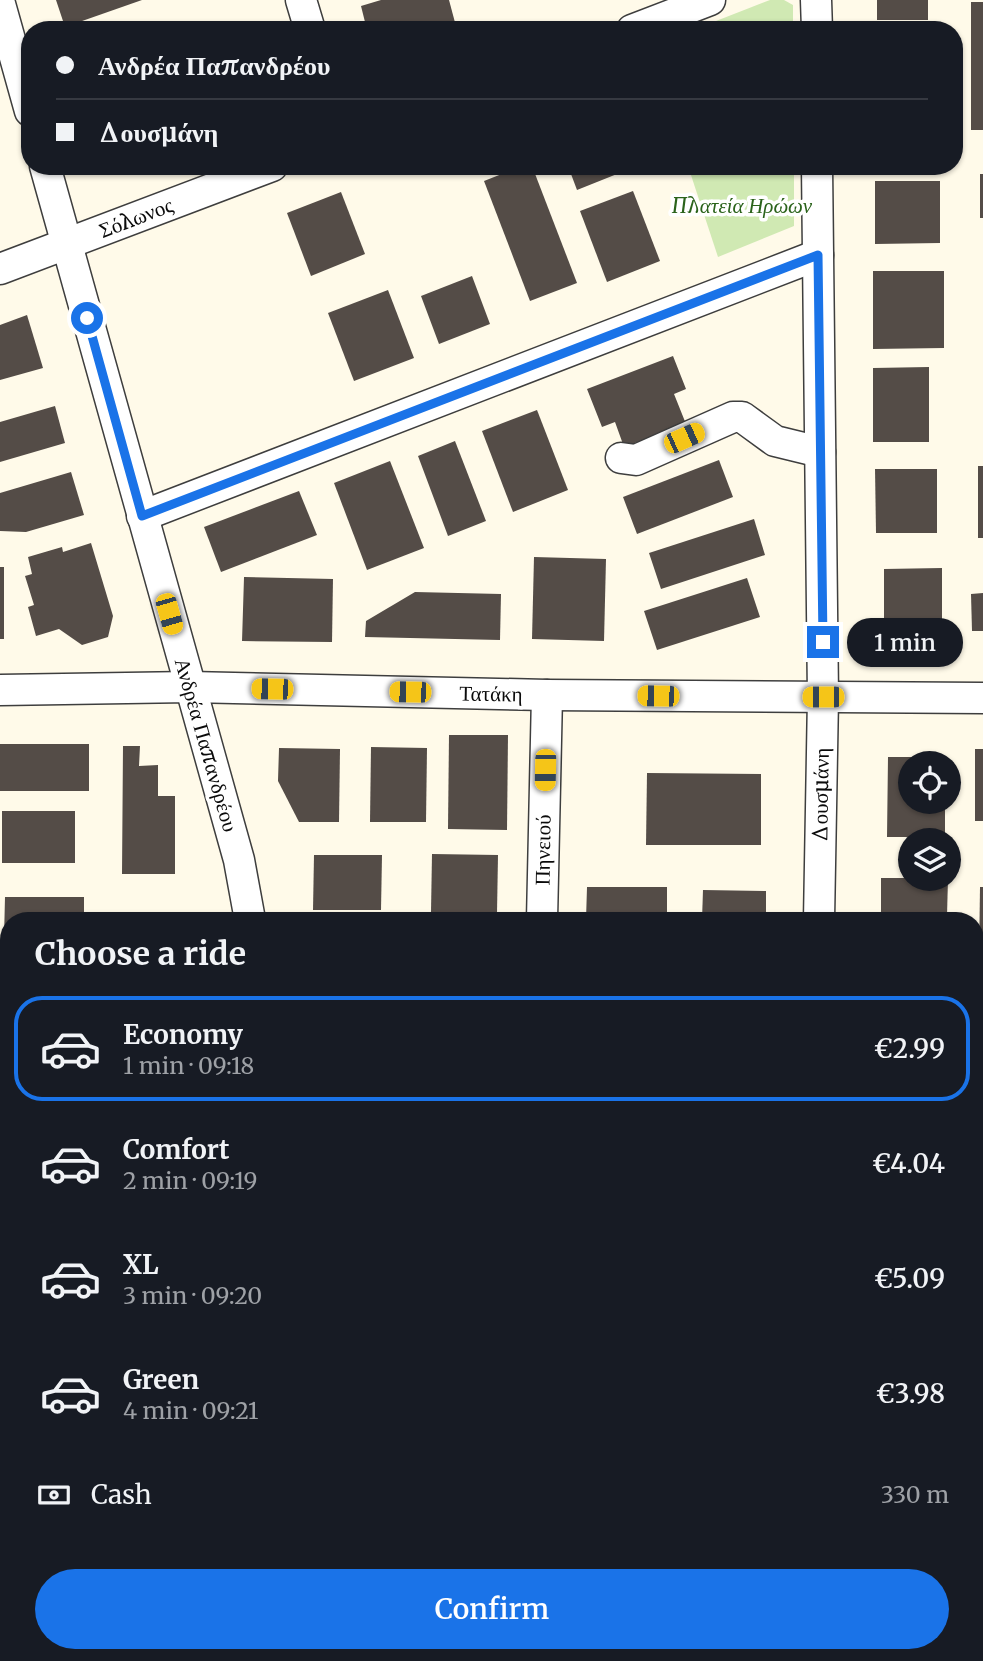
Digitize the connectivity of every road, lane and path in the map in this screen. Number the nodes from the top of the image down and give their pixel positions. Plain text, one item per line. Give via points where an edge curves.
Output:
1 (302, 0) edge
2 (710, 0) edge
3 (817, 0) edge
4 (0, 4) edge
5 (308, 21) edge
6 (655, 21) edge
7 (817, 21) edge
8 (21, 79) edge
9 (47, 175) edge
10 (248, 175) edge
11 (817, 175) edge
12 (66, 244) junction
13 (818, 255) junction
14 (0, 269) edge
15 (820, 452) junction
16 (621, 458) dead end
17 (142, 516) junction
18 (190, 687) junction
19 (0, 690) edge
20 (547, 695) junction
21 (823, 697) junction
22 (983, 698) edge
23 (249, 912) edge
24 (542, 912) edge
25 (819, 912) edge

1 - 5 street
2 - 6 street
3 - 7 street
4 - 8 street
9 - 12 street, Ανδρέα Παπανδρέου
10 - 12 street, Σόλωνος
11 - 13 street, Δουσμάνη
12 - 14 street, Σόλωνος
12 - 17 street, Ανδρέα Παπανδρέου
13 - 15 street, Δουσμάνη
13 - 17 street
15 - 16 street via 775,441 743,417 733,416 636,460
15 - 21 street, Δουσμάνη
17 - 18 street, Ανδρέα Παπανδρέου
18 - 19 street, Τατάκη
18 - 20 street, Τατάκη
18 - 23 street, Ανδρέα Παπανδρέου via 239,860
20 - 21 street, Τατάκη
20 - 24 street, Πηνειού
21 - 22 street, Τατάκη
21 - 25 street, Δουσμάνη

